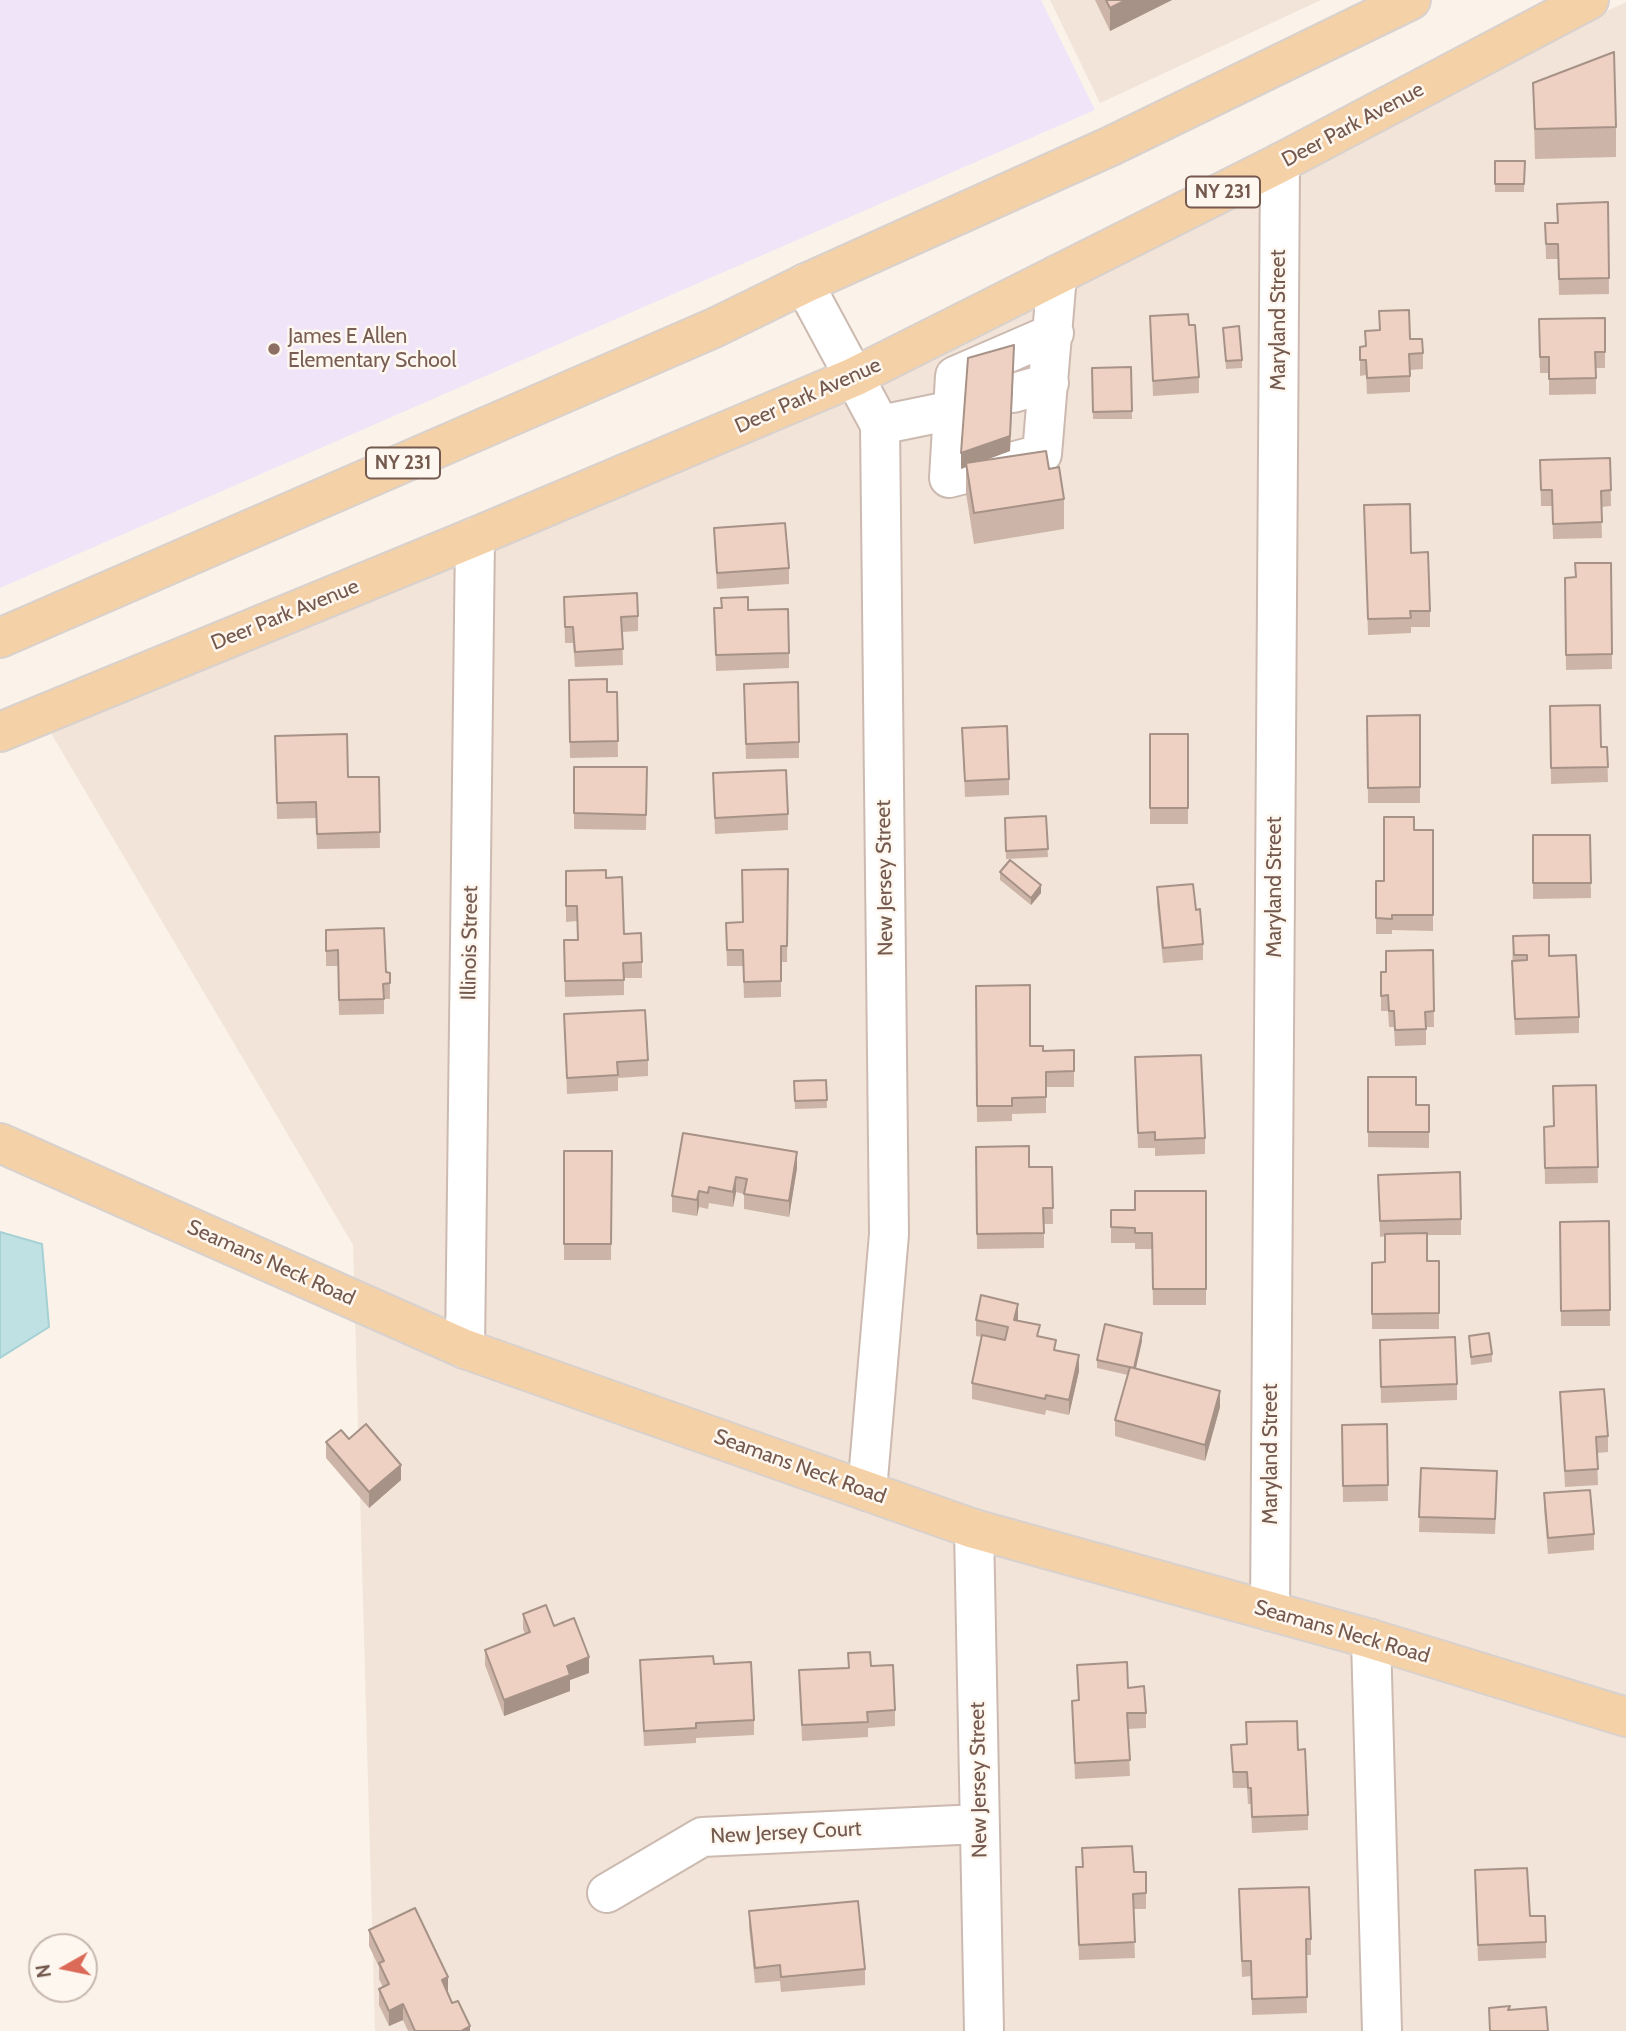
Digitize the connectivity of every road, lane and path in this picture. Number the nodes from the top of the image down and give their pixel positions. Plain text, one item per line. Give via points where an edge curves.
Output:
1 (1411, 0) edge
2 (1589, 0) edge
3 (1280, 163) junction
4 (1057, 275) junction
5 (804, 284) junction
6 (1054, 333) junction
7 (933, 337) junction
8 (854, 377) junction
9 (1049, 383) junction
10 (1013, 393) edge
11 (958, 398) junction
12 (880, 425) junction
13 (475, 537) junction
14 (0, 638) edge
15 (0, 732) edge
16 (0, 1143) edge
17 (466, 1349) junction
18 (867, 1491) junction
19 (974, 1529) junction
20 (1270, 1611) junction
21 (1371, 1639) junction
22 (1626, 1717) edge
23 (979, 1824) junction
24 (607, 1893) dead end
25 (984, 2031) edge
26 (1382, 2031) edge

1 - 5 main road, NY 231 via 1111,146
2 - 3 main road, Deer Park Avenue / NY 231
3 - 4 main road, Deer Park Avenue / NY 231
3 - 20 street, Maryland Street
4 - 6 street
4 - 7 main road, Deer Park Avenue / NY 231
5 - 8 street, New Jersey Street
5 - 14 main road, NY 231 via 714,328
6 - 9 street
6 - 11 street
7 - 8 main road, Deer Park Avenue / NY 231
7 - 11 street
8 - 12 street, New Jersey Street
8 - 13 main road, Deer Park Avenue / NY 231
9 - 10 street
9 - 11 street via 1042,454 949,478
11 - 12 street
12 - 18 street, New Jersey Street via 889,1234
13 - 15 main road, Deer Park Avenue / NY 231
13 - 17 street, Illinois Street
16 - 17 main road, Seamans Neck Road
17 - 18 main road, Seamans Neck Road
18 - 19 main road, Seamans Neck Road
19 - 20 main road, Seamans Neck Road
19 - 23 street, New Jersey Street
20 - 21 main road, Seamans Neck Road
21 - 22 main road, Seamans Neck Road
21 - 26 street
23 - 24 street, New Jersey Court via 702,1837
23 - 25 street, New Jersey Street

